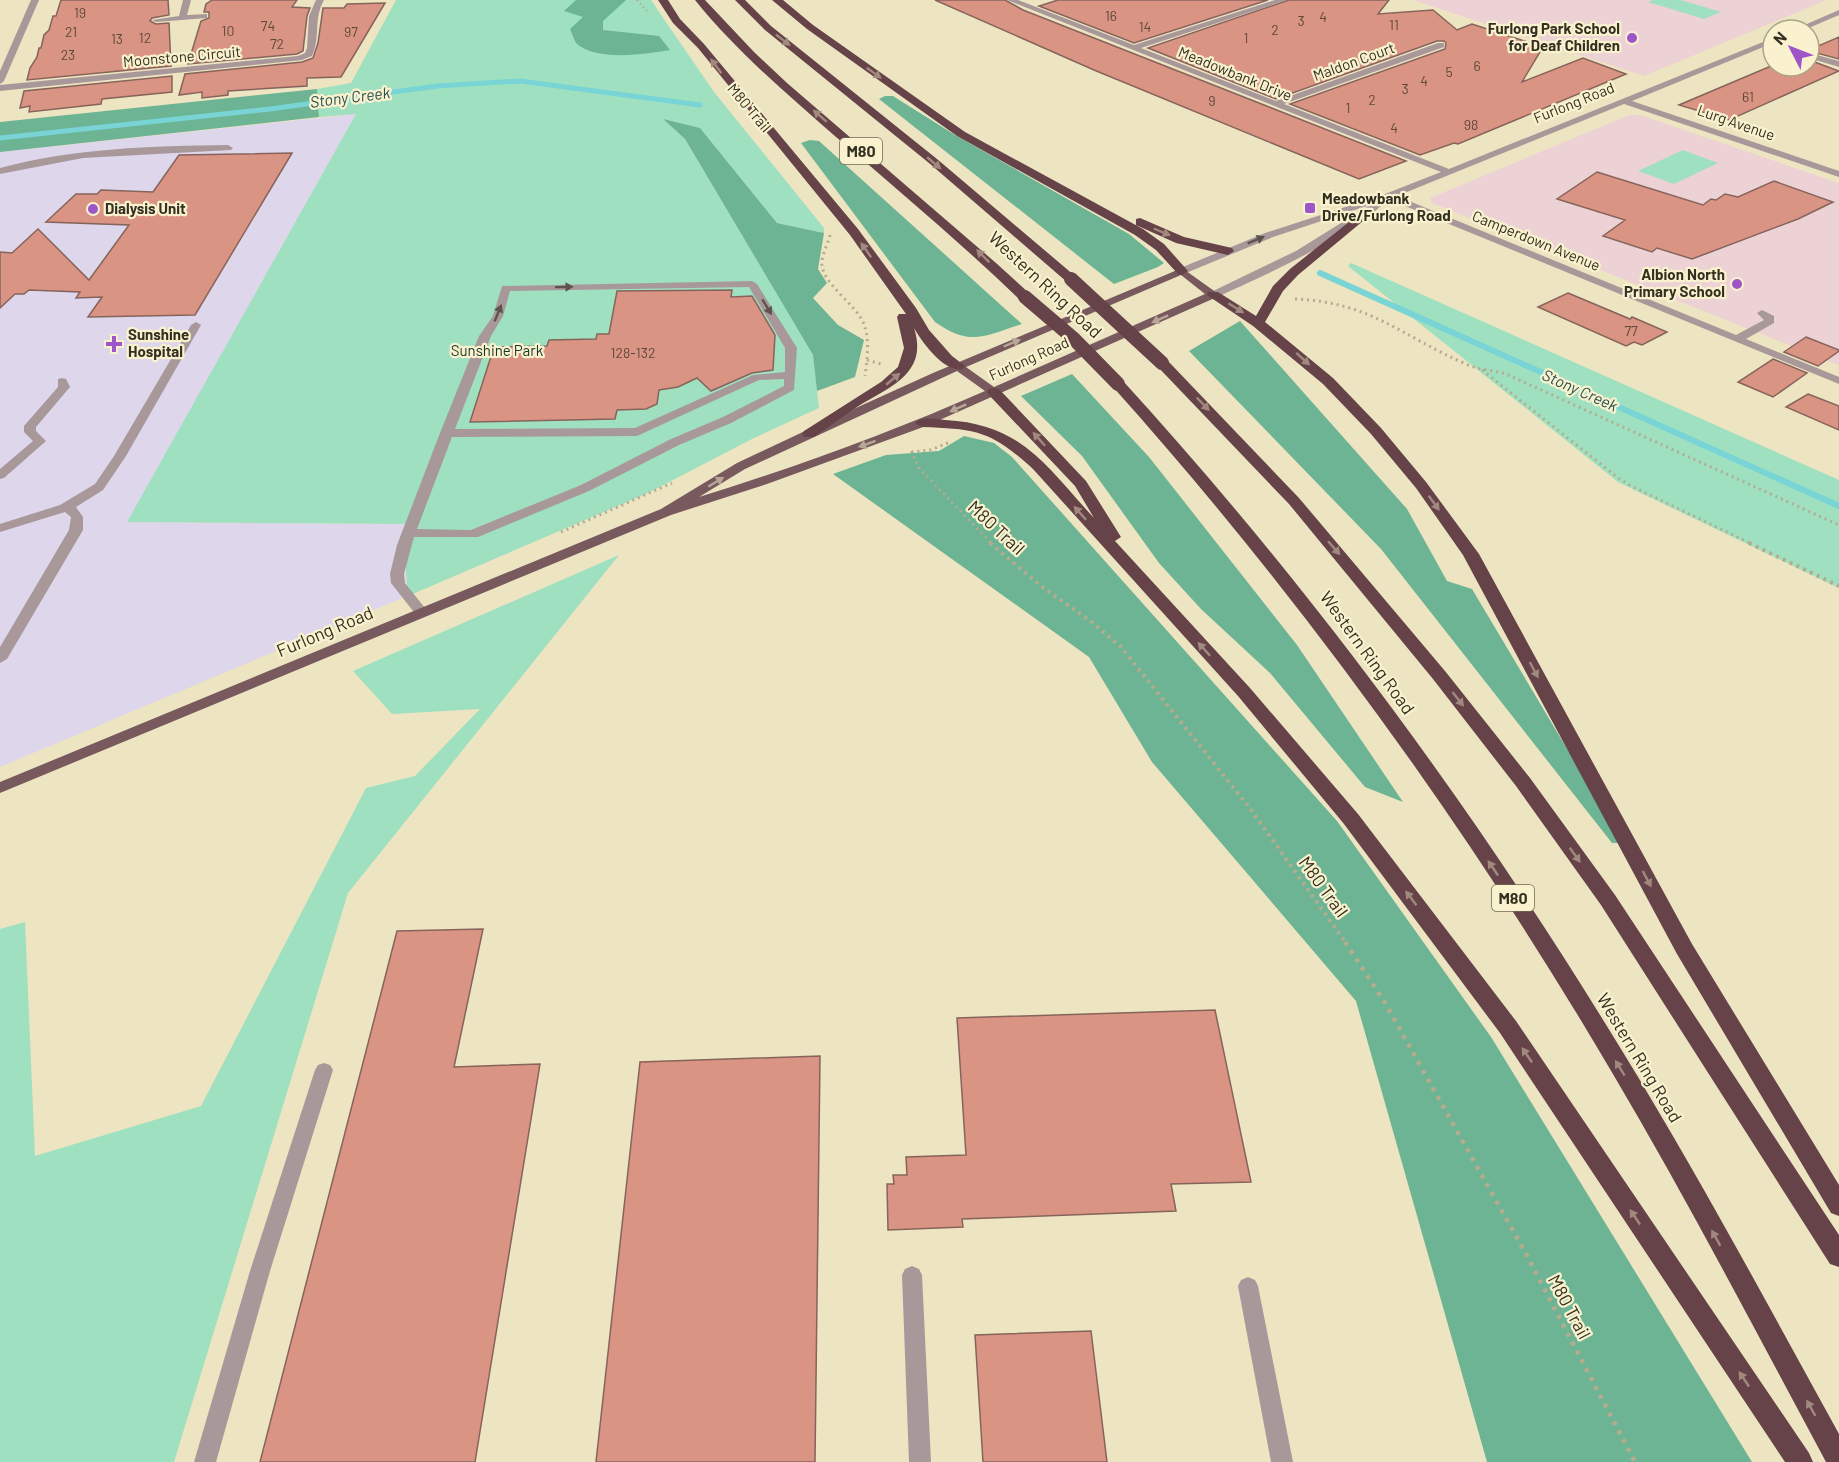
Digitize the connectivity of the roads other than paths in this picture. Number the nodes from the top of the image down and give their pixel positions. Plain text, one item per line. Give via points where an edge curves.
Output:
1 (35, 0) edge
2 (187, 0) edge
3 (320, 0) edge
4 (663, 0) edge
5 (700, 0) edge
6 (740, 0) edge
7 (777, 0) edge
8 (1011, 0) edge
9 (1283, 0) edge
10 (1839, 12) edge
11 (204, 16) dead end
12 (182, 18) junction
13 (156, 20) dead end
14 (1821, 20) edge
15 (1441, 45) dead end
16 (1761, 46) edge
17 (1134, 48) junction
18 (1821, 59) edge
19 (1839, 64) edge
20 (0, 81) edge
21 (0, 88) edge
22 (1624, 101) junction
23 (1276, 104) junction
24 (228, 148) dead end
25 (1014, 163) junction
26 (0, 171) edge
27 (1449, 172) junction
28 (1839, 174) edge
29 (1388, 196) junction
30 (1359, 218) junction
31 (1228, 251) junction
32 (1182, 271) junction
33 (1214, 295) junction
34 (900, 298) junction
35 (1762, 313) dead end
36 (1258, 323) junction
37 (196, 325) dead end
38 (1737, 339) junction
39 (958, 366) junction
40 (791, 375) junction
41 (62, 381) dead end
42 (1839, 381) edge
43 (994, 392) junction
44 (686, 411) junction
45 (922, 423) junction
46 (714, 425) junction
47 (446, 433) junction
48 (809, 434) junction
49 (1, 473) edge
50 (66, 508) junction
51 (666, 512) junction
52 (0, 528) edge
53 (408, 533) junction
54 (1133, 572) junction
55 (422, 613) junction
56 (0, 659) edge
57 (0, 788) edge
58 (324, 1070) dead end
59 (1839, 1206) edge
60 (1839, 1257) edge
61 (912, 1275) dead end
62 (1248, 1286) dead end
63 (1839, 1460) edge
64 (205, 1462) edge
65 (920, 1462) edge
66 (1282, 1462) edge
67 (1800, 1462) edge

1 - 20 street
2 - 12 street
3 - 21 street, Moonstone Circuit via 311,17 311,49 299,58
34 -> 4 highway via 854,232 676,21
63 -> 5 highway, Western Ring Road / M80, bridge via 1584,1006 1433,780 1294,588 1226,504 1073,338 976,249 801,100
6 -> 60 highway, Western Ring Road / M80, bridge via 768,28 1071,279 1162,363 1301,509 1439,675 1608,900
7 -> 25 highway via 907,97 961,134
8 - 17 street, Meadowbank Drive
9 - 17 street
10 - 14 street
11 - 12 street
12 - 13 street
15 - 23 street, Maldon Court
16 - 22 street, Furlong Road
17 - 23 street, Meadowbank Drive
18 - 19 street
22 - 27 street, Furlong Road
22 - 28 street, Lurg Avenue
23 - 27 street, Meadowbank Drive
24 - 26 street via 142,150 42,160
25 -> 31 highway via 1164,234
25 - 32 highway via 1139,232
27 - 29 street, Furlong Road
29 - 30 street, Furlong Road
31 -> 29 street, Furlong Road
29 - 38 street, Camperdown Avenue
30 - 33 street, Furlong Road via 1288,260
30 - 36 highway via 1294,272
31 - 32 street, Furlong Road
32 - 33 main road
39 -> 32 main road, Furlong Road
33 -> 36 highway
33 -> 43 main road, Furlong Road
34 - 39 highway via 936,348
48 -> 34 highway via 888,384 907,367 912,336
35 - 38 street via 1770,321
36 -> 59 highway via 1328,381 1376,431 1471,554 1684,949
37 - 50 street via 99,487
38 - 42 street, Camperdown Avenue
39 - 43 main road
39 - 48 main road, Furlong Road
40 - 44 street via 757,377
40 - 46 street via 790,388
47 -> 40 street via 485,336 498,316 506,288 752,284 791,348
41 - 49 street via 64,387 30,426 30,432 40,441
43 -> 45 main road, Furlong Road
54 -> 43 highway via 1081,484
44 - 46 street
44 - 47 street via 637,432
45 -> 51 main road, Furlong Road
54 -> 45 highway via 1014,444 978,428
46 - 53 street via 585,488 472,534
47 - 53 street
51 -> 48 main road, Furlong Road via 741,466
50 - 52 street
50 - 56 street via 77,516 76,530
51 - 55 main road, Furlong Road
53 - 55 street via 398,583
67 -> 54 highway via 1501,1018 1350,819 1244,692
55 - 57 main road, Furlong Road
58 - 64 street
61 - 65 street
62 - 66 street

